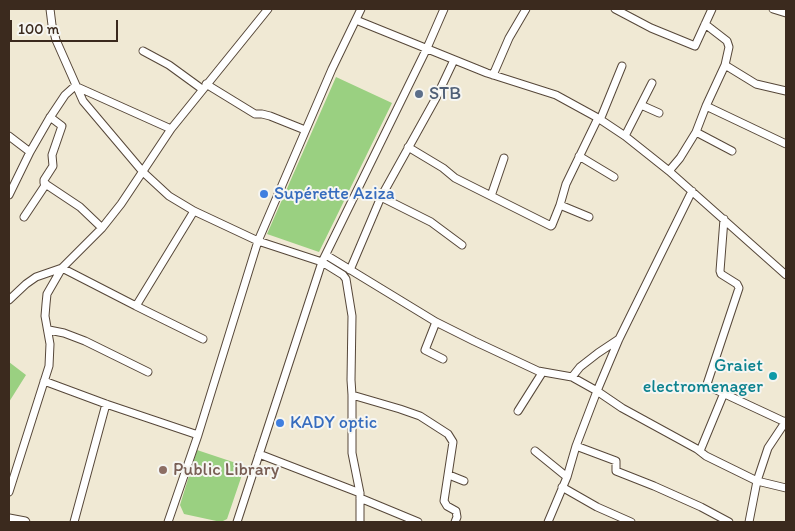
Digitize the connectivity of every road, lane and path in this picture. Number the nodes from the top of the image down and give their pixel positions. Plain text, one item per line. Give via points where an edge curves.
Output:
1 (50, 9) edge
2 (268, 9) edge
3 (361, 9) edge
4 (444, 9) edge
5 (526, 9) edge
6 (614, 9) edge
7 (712, 9) edge
8 (773, 9) edge
9 (786, 13) edge
10 (356, 20) junction
11 (705, 24) junction
12 (427, 48) junction
13 (143, 51) dead end
14 (454, 60) junction
15 (725, 65) junction
16 (622, 66) dead end
17 (492, 74) junction
18 (652, 83) dead end
19 (75, 86) junction
20 (204, 86) junction
21 (786, 91) edge
22 (642, 105) junction
23 (706, 106) junction
24 (660, 113) dead end
25 (50, 118) junction
26 (599, 119) junction
27 (171, 129) junction
28 (305, 130) junction
29 (696, 132) junction
30 (9, 136) edge
31 (626, 136) junction
32 (786, 144) edge
33 (408, 147) junction
34 (732, 151) dead end
35 (30, 152) junction
36 (579, 156) junction
37 (504, 158) dead end
38 (669, 171) junction
39 (143, 172) junction
40 (614, 177) dead end
41 (46, 184) junction
42 (692, 191) junction
43 (9, 195) edge
44 (491, 196) junction
45 (381, 198) junction
46 (560, 205) junction
47 (194, 211) junction
48 (24, 217) dead end
49 (588, 217) dead end
50 (724, 219) junction
51 (102, 228) junction
52 (258, 241) junction
53 (462, 246) dead end
54 (324, 258) junction
55 (62, 268) junction
56 (350, 270) junction
57 (786, 275) edge
58 (12, 292) edge
59 (9, 300) edge
60 (136, 306) junction
61 (436, 322) junction
62 (49, 330) junction
63 (203, 339) dead end
64 (619, 339) junction
65 (443, 359) dead end
66 (148, 372) dead end
67 (542, 373) junction
68 (572, 377) junction
69 (44, 381) junction
70 (597, 391) junction
71 (724, 393) junction
72 (352, 395) junction
73 (106, 404) junction
74 (518, 410) dead end
75 (786, 422) edge
76 (198, 435) junction
77 (576, 446) junction
78 (535, 451) dead end
79 (700, 451) junction
80 (259, 454) junction
81 (449, 475) junction
82 (567, 477) junction
83 (464, 481) dead end
84 (757, 481) junction
85 (562, 487) junction
86 (786, 488) edge
87 (9, 492) edge
88 (360, 496) junction
89 (9, 519) edge
90 (25, 522) edge
91 (74, 522) edge
92 (168, 522) edge
93 (237, 522) edge
94 (360, 522) edge
95 (418, 522) edge
96 (455, 522) edge
97 (548, 522) edge
98 (630, 522) edge
99 (729, 522) edge
100 (749, 522) edge

1 - 19 street via 56,40
2 - 20 street
3 - 10 street
4 - 12 street
5 - 17 street
6 - 11 street via 695,46
7 - 11 street
8 - 9 street
10 - 12 street
10 - 28 street
11 - 15 street via 729,44
12 - 14 street
12 - 54 street
13 - 20 street
14 - 17 street
14 - 33 street
15 - 21 street via 756,84
15 - 23 street
16 - 26 street
17 - 26 street via 556,94
18 - 22 street
19 - 25 street
19 - 27 street
19 - 39 street via 83,101
20 - 27 street
20 - 28 street via 255,114 270,116
22 - 24 street
22 - 31 street
23 - 29 street
23 - 32 street
25 - 35 street
25 - 41 street via 62,126 52,155 52,166 44,180
26 - 31 street
26 - 36 street
27 - 39 street
28 - 52 street
29 - 34 street
29 - 38 street
30 - 35 street
31 - 38 street
33 - 44 street via 455,178
33 - 45 street
35 - 43 street
36 - 40 street
36 - 46 street
37 - 44 street
38 - 42 street
39 - 47 street via 169,196
39 - 51 street
41 - 48 street
41 - 51 street via 80,207
42 - 50 street
42 - 64 street
44 - 46 street via 552,226
45 - 53 street via 431,222
45 - 56 street
46 - 49 street
47 - 52 street
47 - 60 street
50 - 57 street
50 - 71 street via 720,271 739,288 707,384
51 - 55 street
52 - 54 street
52 - 76 street
54 - 56 street
54 - 72 street via 347,284 352,316
54 - 80 street
55 - 58 street via 36,277
55 - 60 street
55 - 62 street via 47,294
56 - 61 street
58 - 59 street
60 - 63 street
61 - 65 street via 425,350
61 - 67 street
62 - 66 street via 85,341
62 - 69 street via 51,356
64 - 68 street
64 - 70 street
67 - 68 street
67 - 74 street
68 - 70 street
69 - 73 street
69 - 87 street
70 - 77 street
70 - 79 street
71 - 75 street
71 - 79 street
72 - 81 street via 420,416 448,434 453,442
72 - 88 street via 352,453
73 - 76 street
73 - 91 street
75 - 84 street via 768,448
76 - 92 street
77 - 82 street
77 - 99 street via 616,461 616,471 662,489
78 - 82 street
79 - 84 street
80 - 88 street
80 - 93 street
81 - 83 street
81 - 96 street via 444,501 456,511
82 - 85 street
84 - 86 street
84 - 100 street
85 - 97 street
85 - 98 street
88 - 94 street
88 - 95 street
89 - 90 main road

